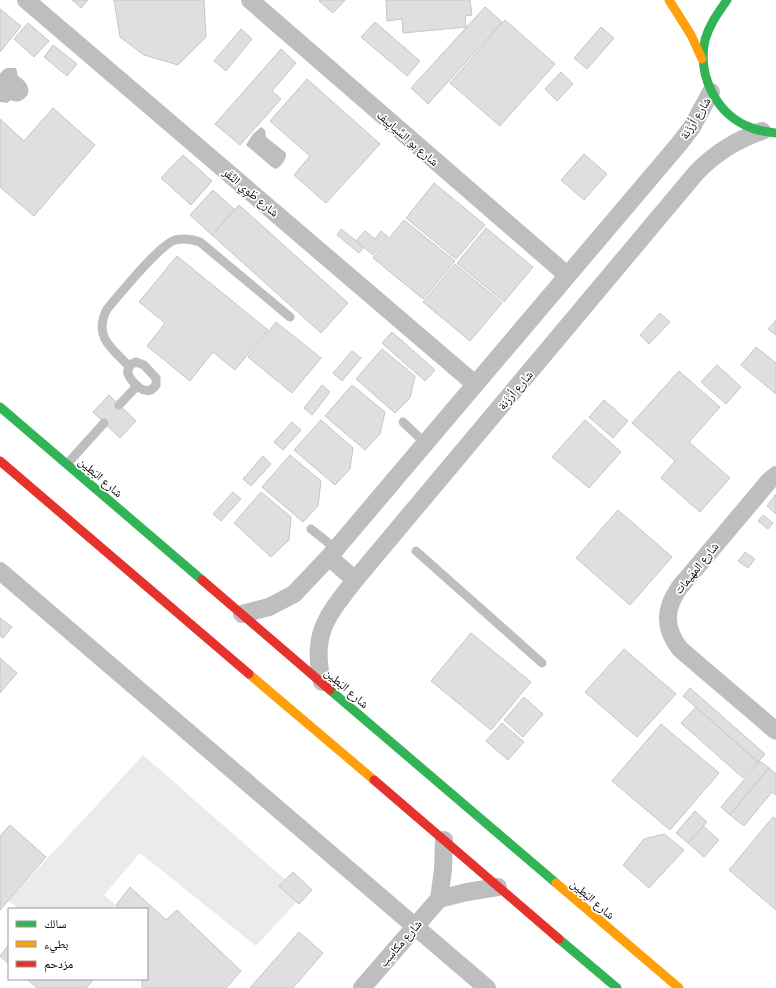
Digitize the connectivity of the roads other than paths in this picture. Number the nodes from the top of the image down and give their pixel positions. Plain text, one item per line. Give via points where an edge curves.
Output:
1 (26, 0) edge
2 (250, 0) edge
3 (668, 0) edge
4 (727, 0) edge
5 (702, 58) junction
6 (711, 92) junction
7 (769, 132) edge
8 (567, 275) junction
9 (290, 317) dead end
10 (129, 366) junction
11 (475, 384) junction
12 (137, 386) junction
13 (119, 405) dead end
14 (0, 407) edge
15 (403, 422) dead end
16 (104, 423) dead end
17 (425, 443) junction
18 (0, 461) edge
19 (67, 464) junction
20 (776, 474) edge
21 (311, 529) dead end
22 (416, 551) dead end
23 (332, 553) junction
24 (0, 571) edge
25 (355, 580) junction
26 (242, 614) junction
27 (542, 664) dead end
28 (322, 682) junction
29 (776, 731) edge
30 (444, 840) junction
31 (498, 887) junction
32 (439, 899) junction
33 (415, 926) junction
34 (362, 988) edge
35 (487, 988) edge
36 (617, 988) edge
37 (679, 988) edge

1 - 11 street, شارع طَوِي النَّقَر
2 - 8 street, شارع بو السِّيايِيف
3 - 5 main road
4 - 5 main road via 709,24
5 - 6 main road
6 - 7 main road via 720,106 732,117 746,126
6 - 8 street, شارع أرزَنة via 692,127 679,144
7 - 25 street, شارع أرزَنة via 747,136 719,152 696,173
8 - 11 street, شارع أرزَنة
9 - 10 lane via 200,242 176,240 162,248 103,315 103,337 106,343
10 - 12 lane via 128,374
10 - 12 lane via 140,363 156,378 156,385 151,391 143,391
11 - 17 street, شارع أرزَنة
12 - 13 lane
14 - 19 main road, شارع البَطِين
15 - 17 lane
16 - 19 lane
17 - 23 street, شارع أرزَنة
18 - 30 main road
19 - 26 main road, شارع البَطِين
20 - 29 street, شارع المهَيمات via 679,588 670,604 668,614 670,633 680,649
21 - 23 lane
22 - 27 lane
23 - 25 street
23 - 26 street, شارع أرزَنة via 294,594 269,607
24 - 33 street
25 - 28 street, شارع أرزَنة via 326,620 320,634 318,666
26 - 28 main road, شارع البَطِين
28 - 37 main road, شارع البَطِين
30 - 31 main road
30 - 32 street
31 - 32 street
31 - 36 main road
32 - 33 street, شارع مكاسِب
33 - 34 street, شارع مكاسِب
33 - 35 street

